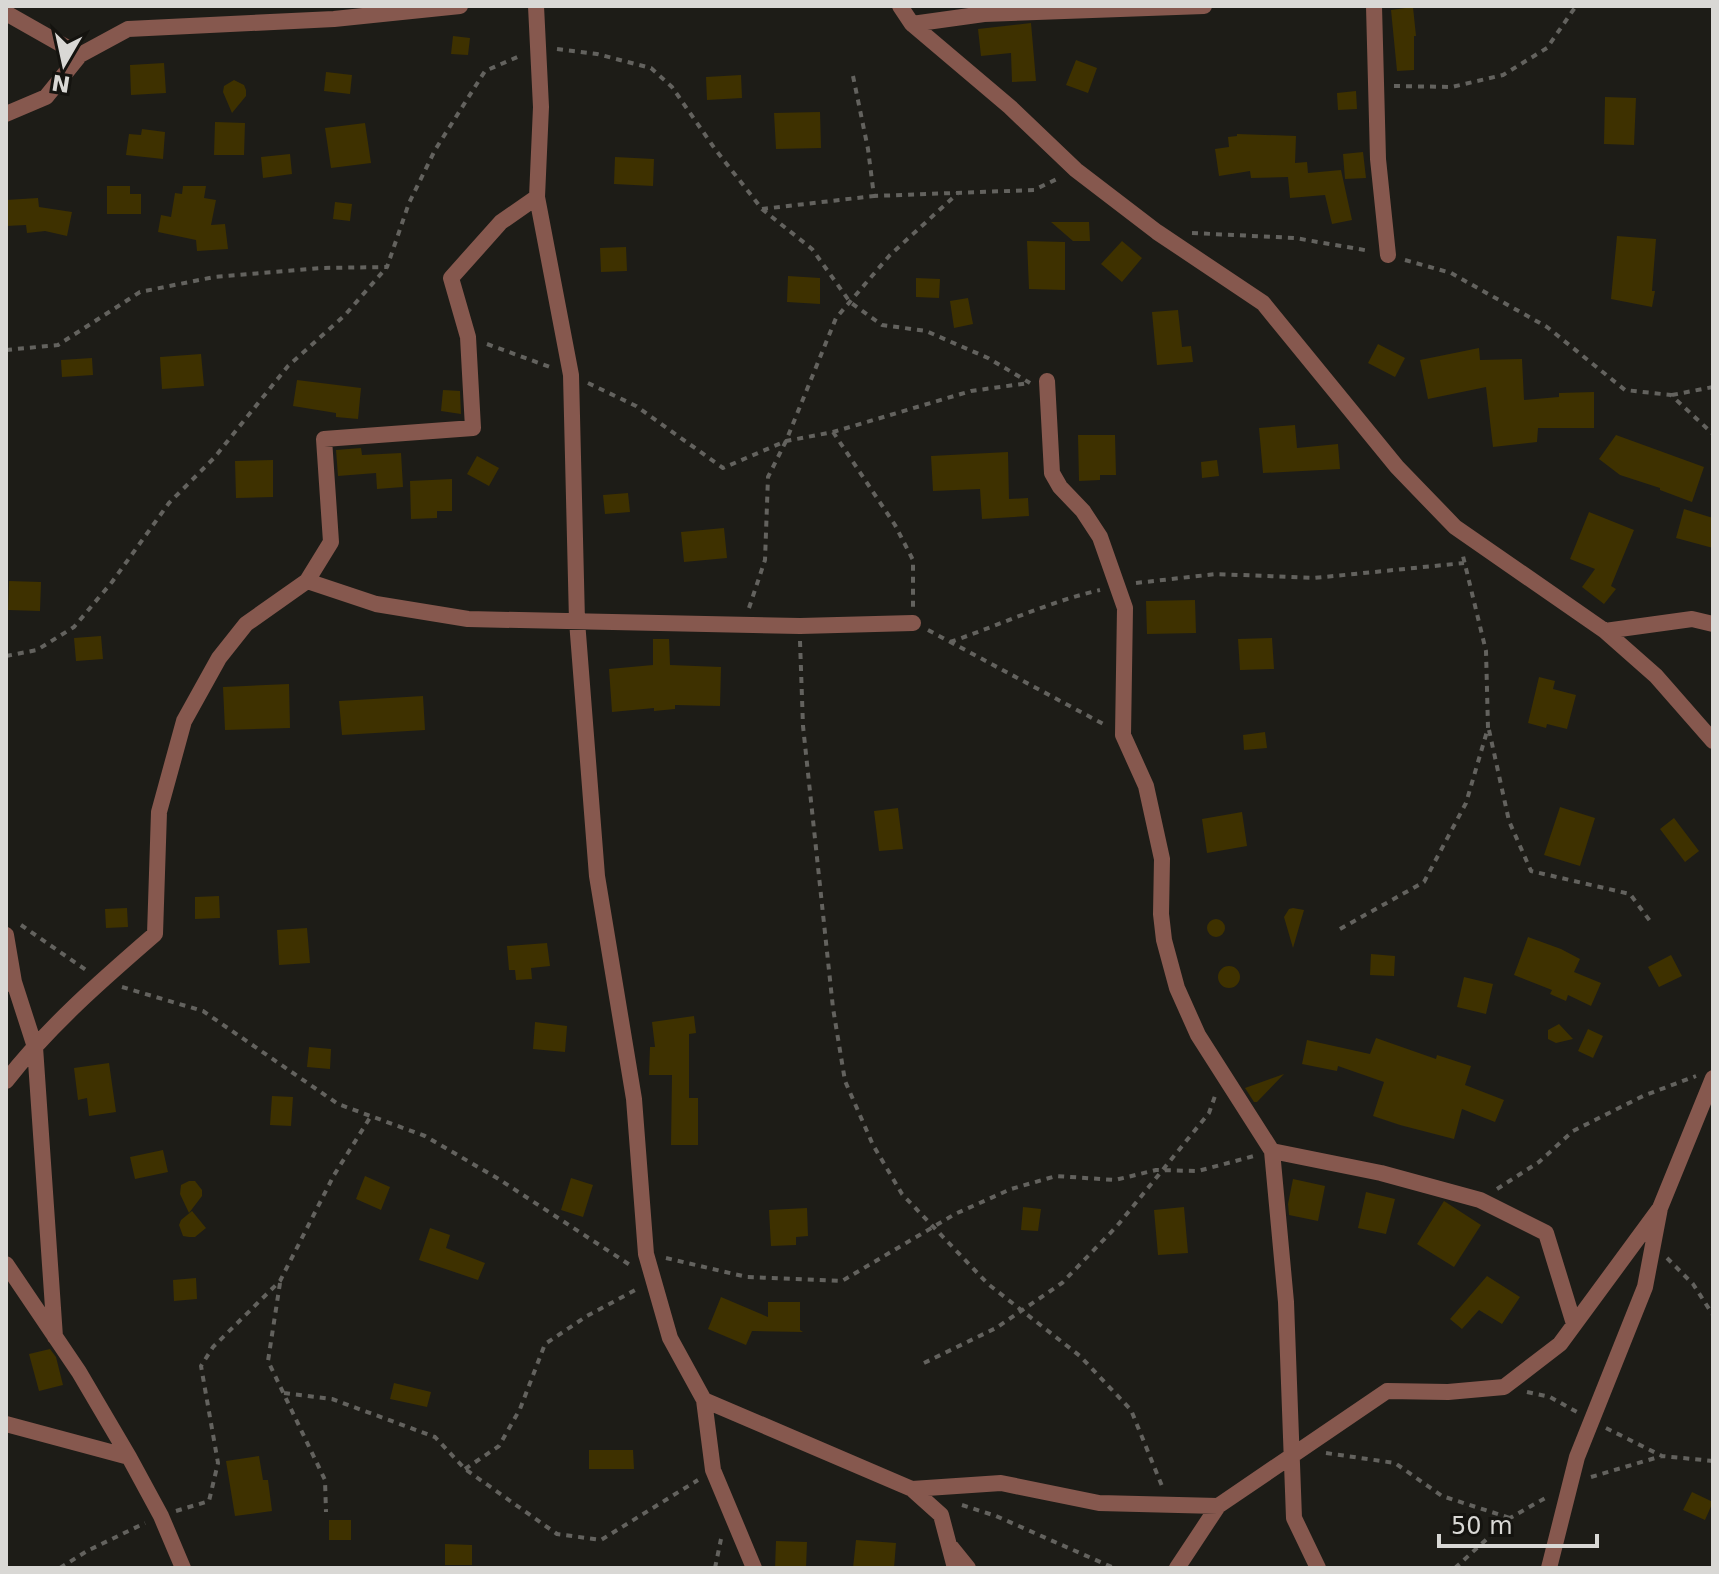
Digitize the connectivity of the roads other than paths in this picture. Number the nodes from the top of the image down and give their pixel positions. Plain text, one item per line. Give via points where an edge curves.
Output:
1 (460, 6) edge
2 (536, 6) edge
3 (900, 6) edge
4 (1204, 6) edge
5 (1374, 6) edge
6 (1181, 7) edge
7 (6, 13) edge
8 (912, 24) junction
9 (80, 55) junction
10 (6, 114) edge
11 (537, 197) junction
12 (1388, 255) road end
13 (1047, 381) road end
14 (307, 581) junction
15 (577, 621) junction
16 (913, 623) road end
17 (1713, 624) edge
18 (1605, 631) junction
19 (1713, 741) edge
20 (12, 928) edge
21 (10, 983) edge
22 (35, 1047) junction
23 (1706, 1076) edge
24 (6, 1081) edge
25 (1272, 1151) junction
26 (1660, 1208) junction
27 (6, 1264) edge
28 (1574, 1324) junction
29 (55, 1337) junction
30 (704, 1400) junction
31 (6, 1424) edge
32 (1298, 1450) junction
33 (129, 1457) junction
34 (912, 1489) junction
35 (1218, 1506) junction
36 (948, 1542) junction
37 (183, 1568) edge
38 (754, 1568) edge
39 (955, 1568) edge
40 (968, 1568) edge
41 (1177, 1568) edge
42 (1318, 1568) edge
43 (1549, 1568) edge

1 - 9 street via 334,19 128,29
2 - 11 street via 541,107
3 - 8 street
4 - 6 street
5 - 12 street via 1378,159
6 - 8 street via 984,14
7 - 9 street
8 - 18 street via 1076,170 1263,303 1397,467 1455,527
9 - 10 street via 46,97
11 - 14 street via 501,222 451,278 468,337 473,428 324,439 331,542
11 - 15 street via 571,375
13 - 25 street via 1052,473 1100,537 1125,608 1123,735 1146,786 1159,844 1164,940 1177,988 1198,1035
14 - 15 street via 376,604 468,619
14 - 22 street via 246,624 219,658 184,721 159,812 155,934
15 - 16 street
15 - 30 street via 597,876 634,1099 646,1254 670,1338
17 - 18 street via 1692,619
18 - 19 street via 1656,676
20 - 21 street
21 - 22 street
22 - 24 street
22 - 29 street
23 - 26 street
25 - 28 street via 1480,1200 1546,1233
25 - 32 street
26 - 28 street
26 - 43 street via 1645,1287 1577,1457
27 - 29 street
28 - 32 street via 1560,1344 1504,1387 1387,1391
29 - 33 street
30 - 34 street
30 - 38 street via 713,1470
31 - 33 street
32 - 35 street
32 - 42 street via 1294,1518
33 - 37 street
34 - 35 street via 1001,1483 1099,1503
34 - 36 street via 941,1515
35 - 41 street
36 - 39 street
36 - 40 street

